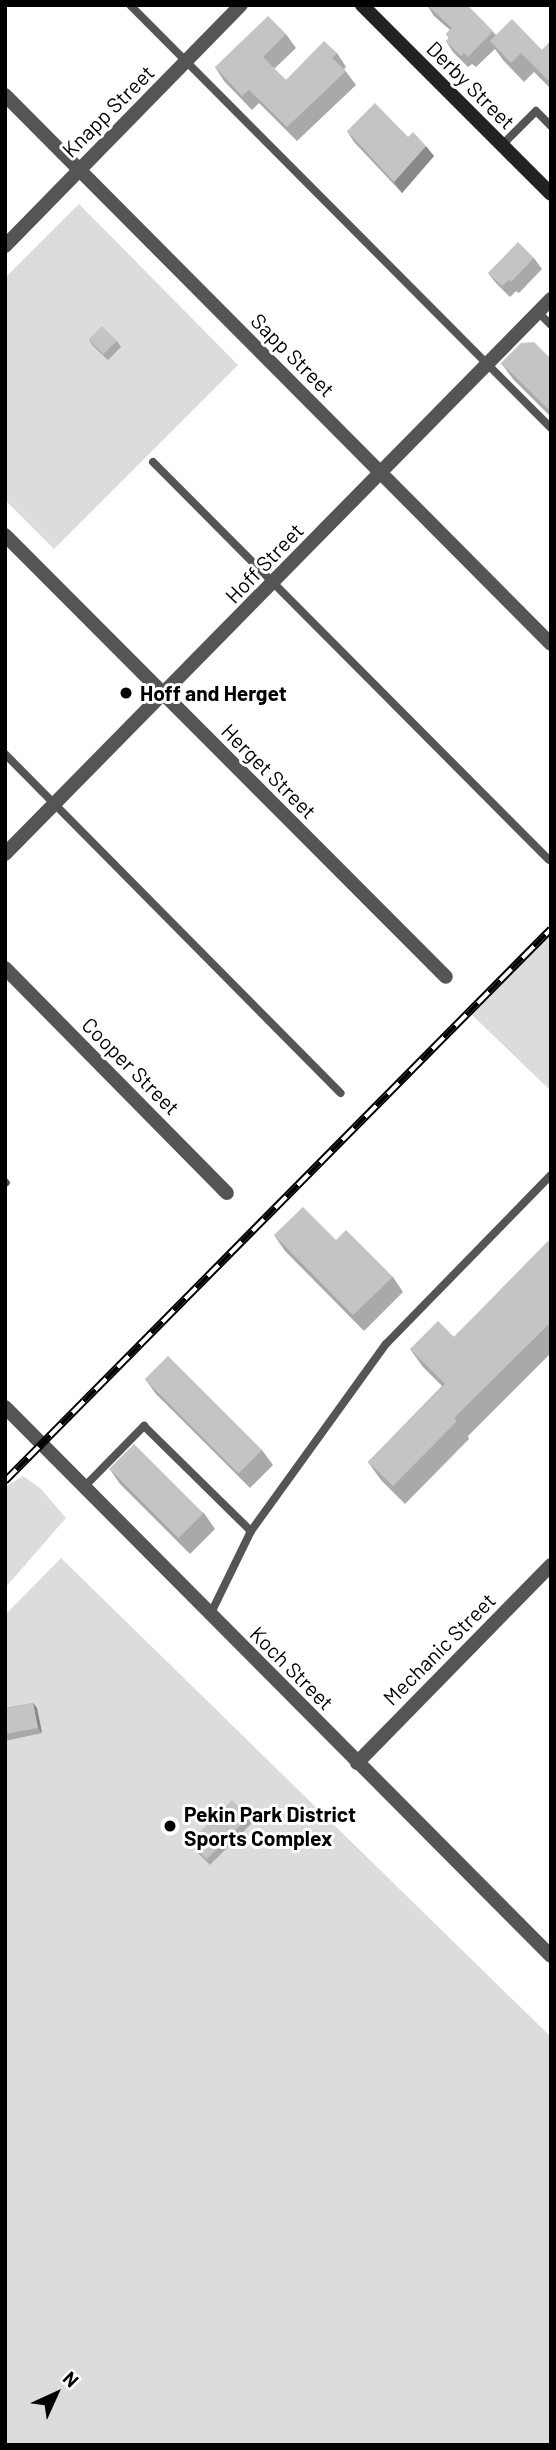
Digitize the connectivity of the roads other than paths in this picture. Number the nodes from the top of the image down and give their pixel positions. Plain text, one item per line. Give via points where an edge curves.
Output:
1 (130, 5) edge
2 (241, 5) edge
3 (362, 5) edge
4 (186, 62) junction
5 (5, 95) edge
6 (551, 126) edge
7 (502, 145) junction
8 (79, 170) junction
9 (551, 194) edge
10 (5, 246) edge
11 (551, 299) edge
12 (538, 312) junction
13 (551, 325) edge
14 (488, 364) junction
15 (551, 428) edge
16 (153, 461) dead end
17 (381, 473) junction
18 (5, 534) edge
19 (274, 584) junction
20 (551, 644) edge
21 (164, 695) junction
22 (5, 754) edge
23 (55, 805) junction
24 (5, 854) edge
25 (549, 860) dead end
26 (5, 968) edge
27 (446, 976) dead end
28 (340, 1093) dead end
29 (551, 1175) edge
30 (227, 1193) dead end
31 (5, 1407) edge
32 (84, 1487) junction
33 (251, 1531) junction
34 (551, 1565) edge
35 (210, 1615) junction
36 (356, 1763) junction
37 (548, 1948) edge

1 - 4 lane
2 - 4 street, Knapp Street
3 - 7 main road, Derby Street
4 - 8 street, Knapp Street
4 - 14 lane
5 - 8 street, Sapp Street
6 - 7 lane via 536,111
7 - 9 main road, Derby Street
8 - 10 street, Knapp Street
8 - 17 street, Sapp Street
11 - 12 street, Hoff Street
12 - 13 lane
12 - 14 street, Hoff Street
14 - 15 lane
14 - 17 street, Hoff Street
16 - 19 lane
17 - 19 street, Hoff Street
17 - 20 street, Sapp Street
18 - 21 street, Herget Street
19 - 21 street, Hoff Street
19 - 25 lane
21 - 23 street, Hoff Street
21 - 27 street, Herget Street
22 - 23 lane
23 - 24 street, Hoff Street
23 - 28 lane
26 - 30 street, Cooper Street
29 - 33 lane via 386,1344
31 - 32 street, Koch Street
32 - 33 lane via 144,1426
32 - 35 street, Koch Street
33 - 35 lane
34 - 36 street, Mechanic Street
35 - 36 street, Koch Street
36 - 37 street, Koch Street

